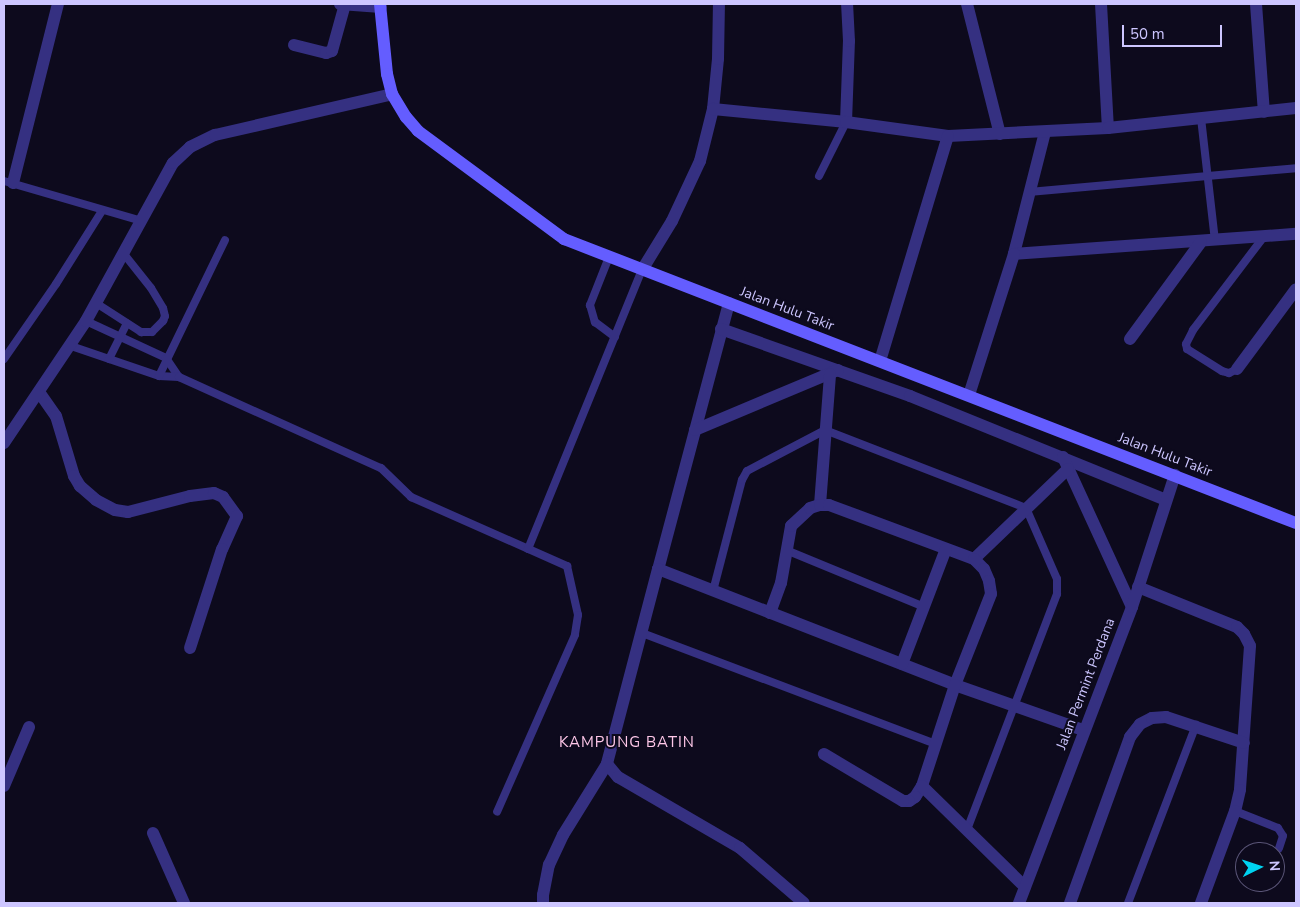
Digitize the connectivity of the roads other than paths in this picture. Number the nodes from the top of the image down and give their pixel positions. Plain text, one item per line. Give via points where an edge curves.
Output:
1 (61, 4) edge
2 (340, 4) edge
3 (344, 4) edge
4 (719, 4) edge
5 (847, 4) edge
6 (967, 4) edge
7 (1101, 4) edge
8 (1256, 4) edge
9 (380, 5) edge
10 (294, 45) dead end
11 (392, 94) junction
12 (1296, 108) edge
13 (713, 109) junction
14 (1264, 112) junction
15 (1201, 118) junction
16 (846, 122) junction
17 (1108, 128) junction
18 (1045, 132) junction
19 (1000, 134) junction
20 (948, 136) junction
21 (1296, 168) edge
22 (1206, 174) junction
23 (819, 176) dead end
24 (8, 182) edge
25 (1029, 192) junction
26 (102, 211) junction
27 (142, 221) junction
28 (1296, 234) edge
29 (1264, 235) junction
30 (225, 240) dead end
31 (1215, 240) junction
32 (1201, 242) junction
33 (124, 254) junction
34 (1014, 254) junction
35 (609, 257) junction
36 (642, 270) junction
37 (1296, 289) edge
38 (96, 303) junction
39 (729, 303) junction
40 (86, 321) junction
41 (127, 323) junction
42 (721, 329) junction
43 (120, 337) junction
44 (615, 337) junction
45 (1130, 339) dead end
46 (71, 346) junction
47 (166, 358) junction
48 (4, 359) edge
49 (110, 359) junction
50 (880, 360) junction
51 (1237, 369) joint
52 (834, 372) junction
53 (159, 376) junction
54 (179, 377) junction
55 (39, 392) junction
56 (969, 395) junction
57 (695, 430) junction
58 (825, 430) junction
59 (4, 443) edge
60 (1065, 463) junction
61 (1174, 474) junction
62 (1166, 500) junction
63 (820, 505) junction
64 (1026, 508) junction
65 (1296, 523) edge
66 (528, 549) junction
67 (946, 549) junction
68 (786, 550) junction
69 (974, 559) junction
70 (658, 570) junction
71 (1138, 587) junction
72 (713, 591) junction
73 (924, 607) junction
74 (1132, 607) junction
75 (770, 613) junction
76 (642, 633) junction
77 (190, 648) dead end
78 (902, 664) junction
79 (954, 685) junction
80 (1013, 705) junction
81 (1196, 725) junction
82 (29, 727) dead end
83 (1083, 730) junction
84 (1244, 743) junction
85 (936, 744) junction
86 (824, 754) dead end
87 (607, 764) junction
88 (4, 786) edge
89 (922, 786) junction
90 (1236, 811) junction
91 (497, 812) dead end
92 (967, 830) junction
93 (153, 833) dead end
94 (1281, 842) edge
95 (1025, 887) junction
96 (184, 903) edge
97 (543, 903) edge
98 (804, 903) edge
99 (1019, 903) edge
100 (1070, 903) edge
101 (1128, 903) edge
102 (1201, 903) edge

1 - 24 street
2 - 3 street
3 - 9 street
3 - 10 street via 332,51 326,54
4 - 13 street
5 - 16 street
6 - 19 street
7 - 17 street
8 - 14 street
9 - 11 street, Jalan Hulu Takir
11 - 27 street via 215,135 190,147 173,163
11 - 35 street, Jalan Hulu Takir via 418,131 564,239
12 - 14 street
13 - 16 street
13 - 36 street via 696,170 672,221
14 - 15 street
15 - 17 street
15 - 22 lane
16 - 20 street
16 - 23 lane
17 - 18 street
18 - 19 street
18 - 25 street
19 - 20 street
20 - 50 street
21 - 22 lane
22 - 25 lane
22 - 31 lane
24 - 26 lane
25 - 34 street
26 - 27 lane
26 - 48 lane
27 - 33 street
28 - 29 street
29 - 31 street
29 - 51 lane via 1186,344 1187,349 1222,371 1229,373
30 - 47 lane
31 - 32 street
32 - 34 street
32 - 45 street
33 - 38 street
33 - 41 lane via 150,288 165,316 152,332 140,332
34 - 56 street
35 - 36 street, Jalan Hulu Takir
35 - 44 lane via 590,306 595,322
36 - 39 street, Jalan Hulu Takir
36 - 44 lane
37 - 51 street
38 - 40 street
38 - 41 lane
39 - 42 street
39 - 50 street, Jalan Hulu Takir
40 - 43 lane
40 - 46 street
41 - 43 lane
42 - 52 street
42 - 57 street
43 - 47 lane
43 - 49 lane
44 - 66 lane
46 - 49 lane
46 - 55 street
47 - 53 lane
47 - 54 lane
49 - 53 lane
50 - 56 street, Jalan Hulu Takir
52 - 57 street
52 - 58 street
52 - 60 street via 910,396
53 - 54 lane
54 - 66 lane via 381,468 411,497
55 - 59 street
55 - 77 street via 56,416 74,476 96,500 115,510 128,512 214,493 223,497 236,516
56 - 61 street, Jalan Hulu Takir
57 - 70 street
58 - 63 street
58 - 64 lane
58 - 72 lane via 747,472 742,480
60 - 62 street
60 - 64 street
60 - 74 street
61 - 62 street, Jalan Permint Perdana
61 - 65 street, Jalan Hulu Takir
62 - 71 street, Jalan Permint Perdana
63 - 67 street via 829,505
63 - 68 street via 810,508 791,526
64 - 69 street
64 - 80 lane via 1057,579 1057,594
66 - 91 lane via 567,566 578,615 575,635
67 - 69 street
67 - 73 street
68 - 73 lane
68 - 75 street via 781,583
69 - 79 street via 990,581 991,594
70 - 72 street
70 - 76 street
71 - 74 street, Jalan Permint Perdana
71 - 84 street via 1205,612 1237,627 1244,634 1250,646
72 - 75 street
73 - 78 street
74 - 83 street, Jalan Permint Perdana
75 - 78 street
76 - 85 lane
76 - 87 street
78 - 79 street
79 - 80 street
79 - 85 street
80 - 83 street
80 - 92 lane
81 - 84 street
81 - 100 street via 1166,717 1152,718 1140,724 1130,737
81 - 101 lane
82 - 88 street
83 - 95 street, Jalan Permint Perdana
84 - 90 street via 1243,774
85 - 89 street
86 - 89 street via 903,801 915,797
87 - 97 street via 548,865
87 - 98 street via 618,776 740,848
89 - 92 street
90 - 94 lane via 1278,828 1283,836
90 - 102 street
92 - 95 street
93 - 96 street
95 - 99 street, Jalan Permint Perdana

